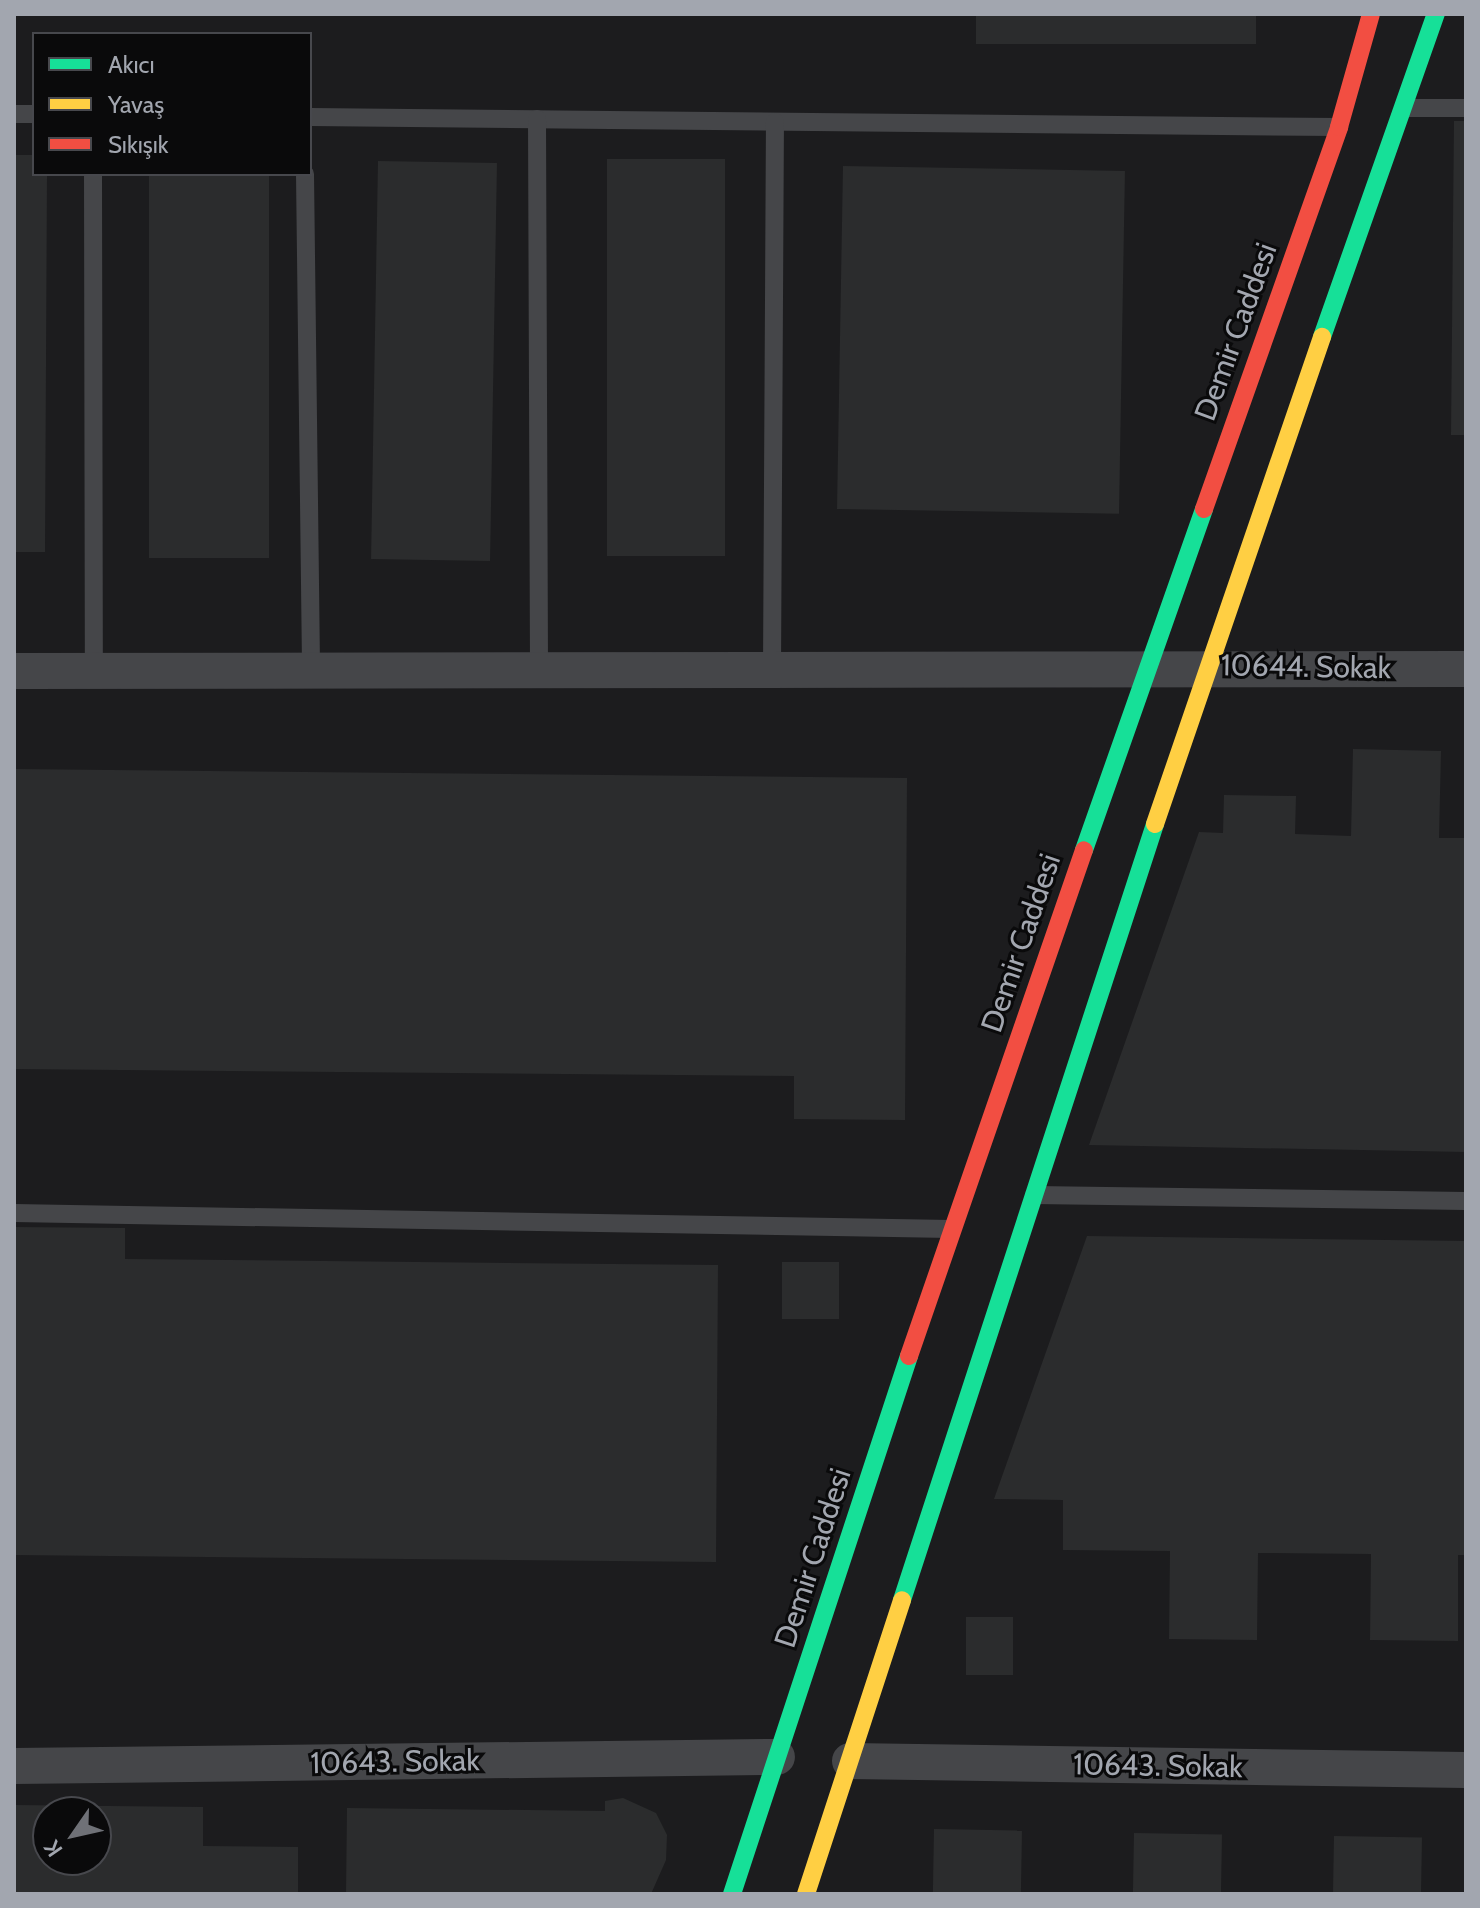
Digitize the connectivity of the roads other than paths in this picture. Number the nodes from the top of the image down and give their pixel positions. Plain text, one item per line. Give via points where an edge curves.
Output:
1 (1371, 14) edge
2 (1436, 14) edge
3 (1405, 108) junction
4 (1466, 108) edge
5 (312, 117) edge
6 (537, 119) junction
7 (775, 122) junction
8 (1339, 127) junction
9 (93, 176) edge
10 (305, 176) edge
11 (1206, 666) junction
12 (1146, 667) junction
13 (539, 668) junction
14 (772, 669) junction
15 (1466, 669) edge
16 (311, 670) junction
17 (14, 671) edge
18 (94, 671) junction
19 (1034, 1195) junction
20 (1466, 1201) edge
21 (14, 1213) edge
22 (951, 1229) junction
23 (777, 1757) junction
24 (850, 1761) junction
25 (14, 1766) edge
26 (1466, 1770) edge
27 (732, 1894) edge
28 (806, 1894) edge

1 - 8 street, Demir Caddesi
2 - 3 street
3 - 4 lane
3 - 11 street
5 - 6 lane
6 - 7 lane
6 - 13 lane
7 - 8 lane
7 - 14 lane
8 - 12 street, Demir Caddesi
9 - 18 lane
10 - 16 lane
11 - 12 street, 10644. Sokak
11 - 15 street, 10644. Sokak
11 - 19 street
12 - 14 street, 10644. Sokak
12 - 22 street, Demir Caddesi
13 - 14 street, 10644. Sokak
13 - 16 street, 10644. Sokak
16 - 18 street, 10644. Sokak
17 - 18 street, 10644. Sokak
19 - 20 lane
19 - 24 street
21 - 22 lane
22 - 23 street, Demir Caddesi
23 - 25 street, 10643. Sokak
23 - 27 street, Demir Caddesi
24 - 26 street, 10643. Sokak
24 - 28 street

